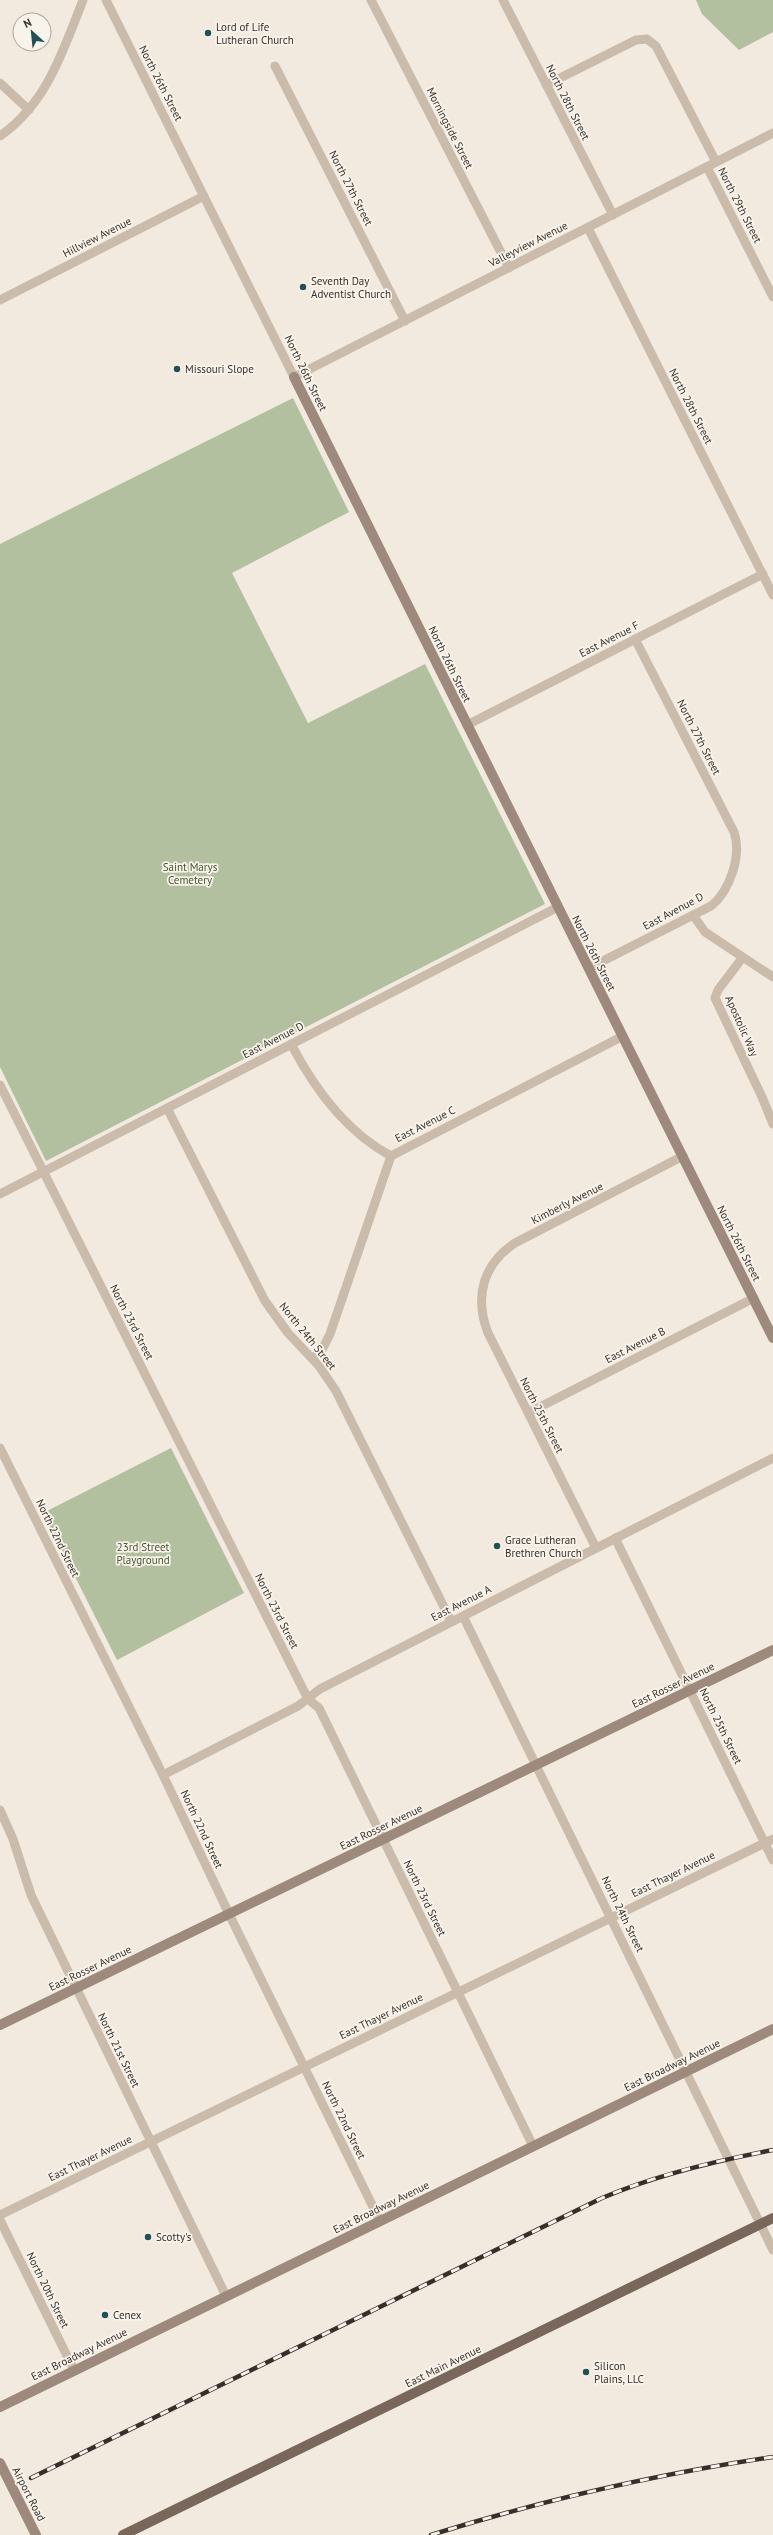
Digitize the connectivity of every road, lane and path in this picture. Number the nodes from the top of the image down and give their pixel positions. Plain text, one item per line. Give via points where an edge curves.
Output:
1 (83, 0) edge
2 (106, 0) edge
3 (371, 0) edge
4 (503, 0) edge
5 (275, 66) dead end
6 (0, 84) edge
7 (546, 85) junction
8 (29, 110) junction
9 (773, 133) edge
10 (0, 136) edge
11 (716, 162) junction
12 (707, 167) junction
13 (204, 196) junction
14 (613, 215) junction
15 (588, 228) junction
16 (509, 268) junction
17 (773, 297) edge
18 (0, 300) edge
19 (405, 320) junction
20 (294, 377) junction
21 (763, 574) junction
22 (773, 595) edge
23 (635, 639) junction
24 (467, 725) junction
25 (737, 848) joint
26 (558, 907) junction
27 (693, 915) junction
28 (743, 957) junction
29 (589, 968) junction
30 (773, 977) edge
31 (623, 1036) junction
32 (291, 1044) junction
33 (0, 1085) edge
34 (167, 1108) junction
35 (773, 1124) edge
36 (390, 1156) junction
37 (683, 1156) junction
38 (43, 1172) junction
39 (0, 1194) edge
40 (481, 1289) joint
41 (754, 1298) junction
42 (773, 1338) edge
43 (313, 1358) junction
44 (528, 1413) junction
45 (0, 1448) edge
46 (773, 1458) edge
47 (615, 1538) junction
48 (596, 1548) junction
49 (463, 1616) junction
50 (452, 1622) junction
51 (773, 1650) edge
52 (690, 1690) junction
53 (308, 1699) junction
54 (536, 1765) junction
55 (163, 1775) junction
56 (0, 1810) edge
57 (383, 1839) junction
58 (769, 1841) edge
59 (773, 1860) edge
60 (229, 1914) junction
61 (611, 1918) junction
62 (75, 1989) junction
63 (458, 1993) junction
64 (0, 2025) edge
65 (773, 2029) edge
66 (304, 2066) junction
67 (686, 2072) junction
68 (151, 2141) junction
69 (533, 2146) junction
70 (0, 2215) edge
71 (773, 2218) edge
72 (0, 2220) edge
73 (380, 2221) junction
74 (760, 2224) junction
75 (773, 2250) edge
76 (226, 2296) junction
77 (74, 2370) junction
78 (0, 2407) edge
79 (0, 2463) edge
80 (36, 2535) edge
81 (122, 2535) edge

1 - 8 street via 54,72
2 - 13 street, North 26th Street
3 - 16 street, Morningside Street
4 - 7 street, North 28th Street
5 - 19 street, North 27th Street
6 - 8 street
7 - 11 street, North 29th Street via 636,40 647,39 656,46
7 - 14 street, North 28th Street
8 - 10 street
9 - 11 street, Valleyview Avenue
11 - 12 street, Valleyview Avenue
12 - 14 street, Valleyview Avenue
12 - 17 street, North 29th Street
13 - 18 street, Hillview Avenue
13 - 20 street, North 26th Street
14 - 15 street, Valleyview Avenue
15 - 16 street, Valleyview Avenue
15 - 21 street, North 28th Street
16 - 19 street, Valleyview Avenue
19 - 20 street, Valleyview Avenue
20 - 24 street, North 26th Street
21 - 22 street, North 28th Street
21 - 23 street, East Avenue F
23 - 24 street, East Avenue F
23 - 25 street, North 27th Street via 734,832
24 - 26 street, North 26th Street
25 - 27 street, East Avenue D via 734,865 722,894 711,906
26 - 29 street, North 26th Street
26 - 32 street, East Avenue D
27 - 28 street via 705,932
27 - 29 street, East Avenue D
28 - 30 street
28 - 35 street, Apostolic Way via 718,990 715,998
29 - 31 street, North 26th Street
31 - 36 street, East Avenue C
31 - 37 street, North 26th Street
32 - 34 street, East Avenue D
32 - 36 street via 323,1096 350,1125
33 - 38 street, North 23rd Street
34 - 38 street, East Avenue D
34 - 43 street, North 24th Street via 265,1301 288,1333
36 - 43 street, East Avenue C via 330,1334 323,1348
37 - 40 street, Kimberly Avenue via 505,1250 489,1268
37 - 41 street, North 26th Street
38 - 39 street, East Avenue D
38 - 53 street, North 23rd Street
40 - 44 street, North 25th Street via 484,1323
41 - 42 street, North 26th Street
41 - 44 street, East Avenue B
43 - 50 street, North 24th Street via 336,1391
44 - 48 street, North 25th Street
45 - 55 street, North 22nd Street
46 - 47 street, East Avenue A
47 - 48 street, East Avenue A
47 - 52 street, North 25th Street
48 - 49 street, East Avenue A
49 - 50 street, East Avenue A
49 - 54 street, North 24th Street
50 - 53 street, East Avenue A via 320,1689
51 - 52 street, East Rosser Avenue
52 - 54 street, East Rosser Avenue
52 - 58 street, North 25th Street
53 - 55 street, East Avenue A
53 - 57 street, North 23rd Street via 319,1708
54 - 57 street, East Rosser Avenue
54 - 61 street, North 24th Street
55 - 60 street, North 22nd Street
56 - 62 street, North 21st Street via 13,1839 31,1895
57 - 60 street, East Rosser Avenue
57 - 63 street, North 23rd Street
58 - 59 street, North 25th Street
58 - 61 street, East Thayer Avenue
60 - 62 street, East Rosser Avenue
60 - 66 street, North 22nd Street
61 - 63 street, East Thayer Avenue
61 - 67 street, North 24th Street
62 - 64 street, East Rosser Avenue
62 - 68 street, North 21st Street
63 - 66 street, East Thayer Avenue
63 - 69 street, North 23rd Street
65 - 67 street, East Broadway Avenue
66 - 68 street, East Thayer Avenue
66 - 73 street, North 22nd Street
67 - 69 street, East Broadway Avenue
67 - 74 street, North 24th Street
68 - 70 street, East Thayer Avenue
68 - 76 street, North 21st Street
69 - 73 street, East Broadway Avenue
71 - 74 main road, East Main Avenue
72 - 77 street, North 20th Street
73 - 76 street, East Broadway Avenue
74 - 75 street, North 24th Street
74 - 81 main road, East Main Avenue
76 - 77 street, East Broadway Avenue
77 - 78 street, East Broadway Avenue
79 - 80 street, Airport Road

